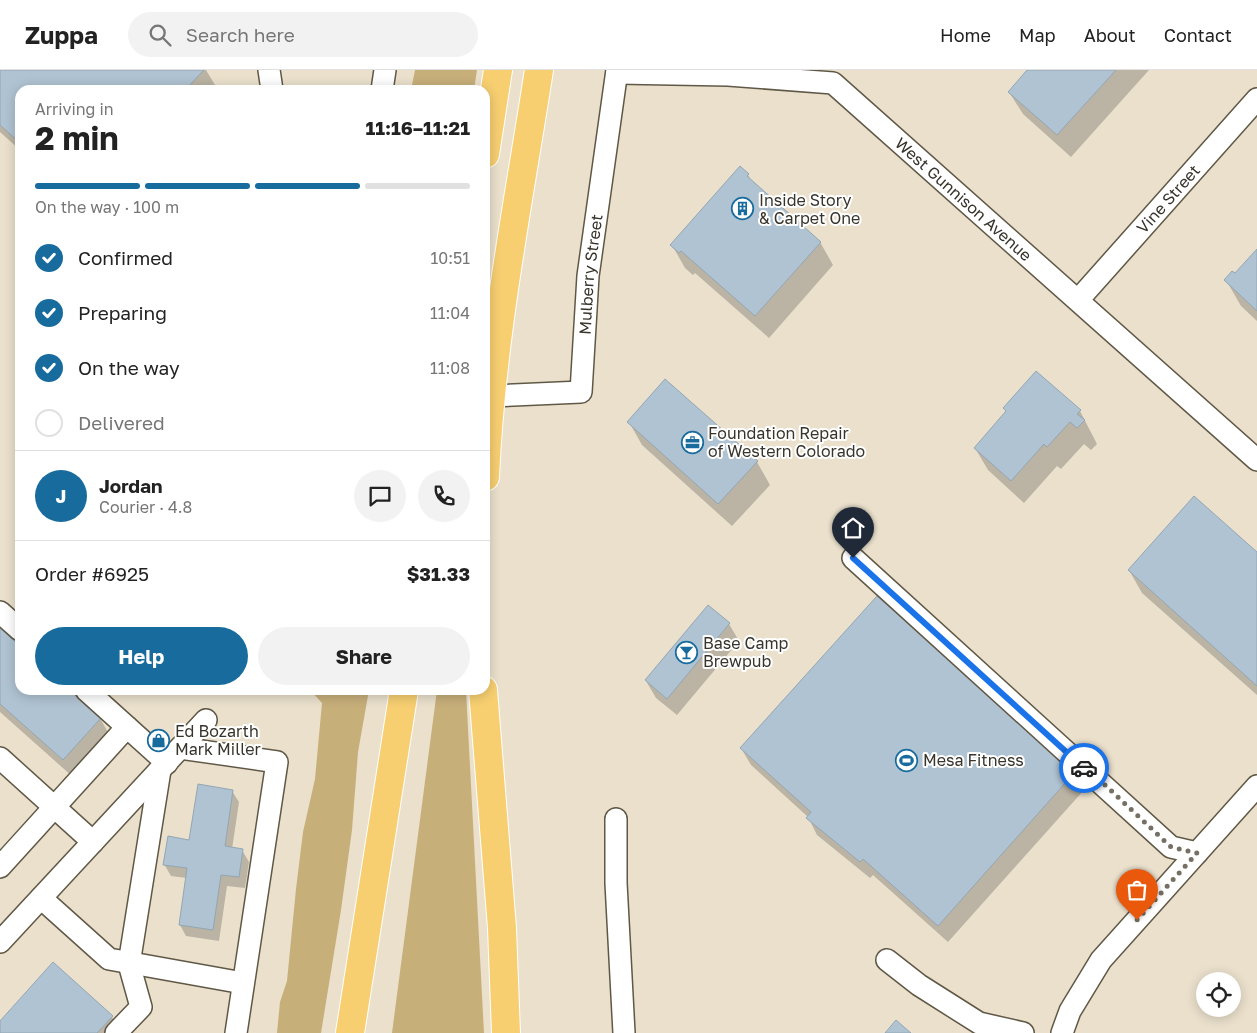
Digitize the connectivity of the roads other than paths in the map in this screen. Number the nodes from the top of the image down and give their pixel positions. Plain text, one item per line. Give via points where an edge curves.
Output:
1 (269, 70) edge
2 (385, 70) edge
3 (498, 70) edge
4 (539, 70) edge
5 (617, 71) edge
6 (838, 76) edge
7 (271, 85) edge
8 (383, 85) edge
9 (1257, 99) edge
10 (490, 122) edge
11 (1079, 299) junction
12 (491, 396) junction
13 (490, 409) edge
14 (1257, 460) edge
15 (853, 558) dead end
16 (0, 612) edge
17 (15, 626) edge
18 (92, 695) edge
19 (403, 695) edge
20 (483, 695) edge
21 (206, 720) dead end
22 (127, 727) junction
23 (0, 758) edge
24 (169, 760) junction
25 (1257, 786) edge
26 (54, 807) junction
27 (616, 819) dead end
28 (93, 842) junction
29 (1197, 853) junction
30 (0, 867) edge
31 (41, 898) junction
32 (0, 942) edge
33 (887, 960) dead end
34 (129, 964) junction
35 (244, 983) junction
36 (355, 1003) junction
37 (116, 1033) edge
38 (236, 1033) edge
39 (344, 1033) edge
40 (350, 1033) edge
41 (358, 1033) edge
42 (506, 1033) edge
43 (624, 1033) edge
44 (1023, 1033) edge
45 (1062, 1033) edge

1 - 7 street
2 - 8 street
3 - 10 highway
4 - 12 highway
5 - 6 street, West Gunnison Avenue
5 - 12 street, Mulberry Street via 588,276 582,392
6 - 11 street, West Gunnison Avenue
9 - 11 street, Vine Street
11 - 14 street, West Gunnison Avenue
12 - 13 highway
15 - 29 street via 1171,847
16 - 17 street
18 - 22 street
19 - 36 highway
20 - 42 highway via 502,928
21 - 24 street
22 - 24 street
22 - 26 street
23 - 26 street
24 - 28 street
24 - 34 street
24 - 35 street via 277,762
25 - 29 street
26 - 28 street
26 - 30 street
27 - 43 street
28 - 31 street
29 - 45 street via 1101,960 1070,1011
31 - 32 street
31 - 34 street via 109,959
33 - 44 street via 979,1023
34 - 35 street
34 - 37 street via 141,1007
35 - 38 street
36 - 39 highway
36 - 40 highway
36 - 41 highway

